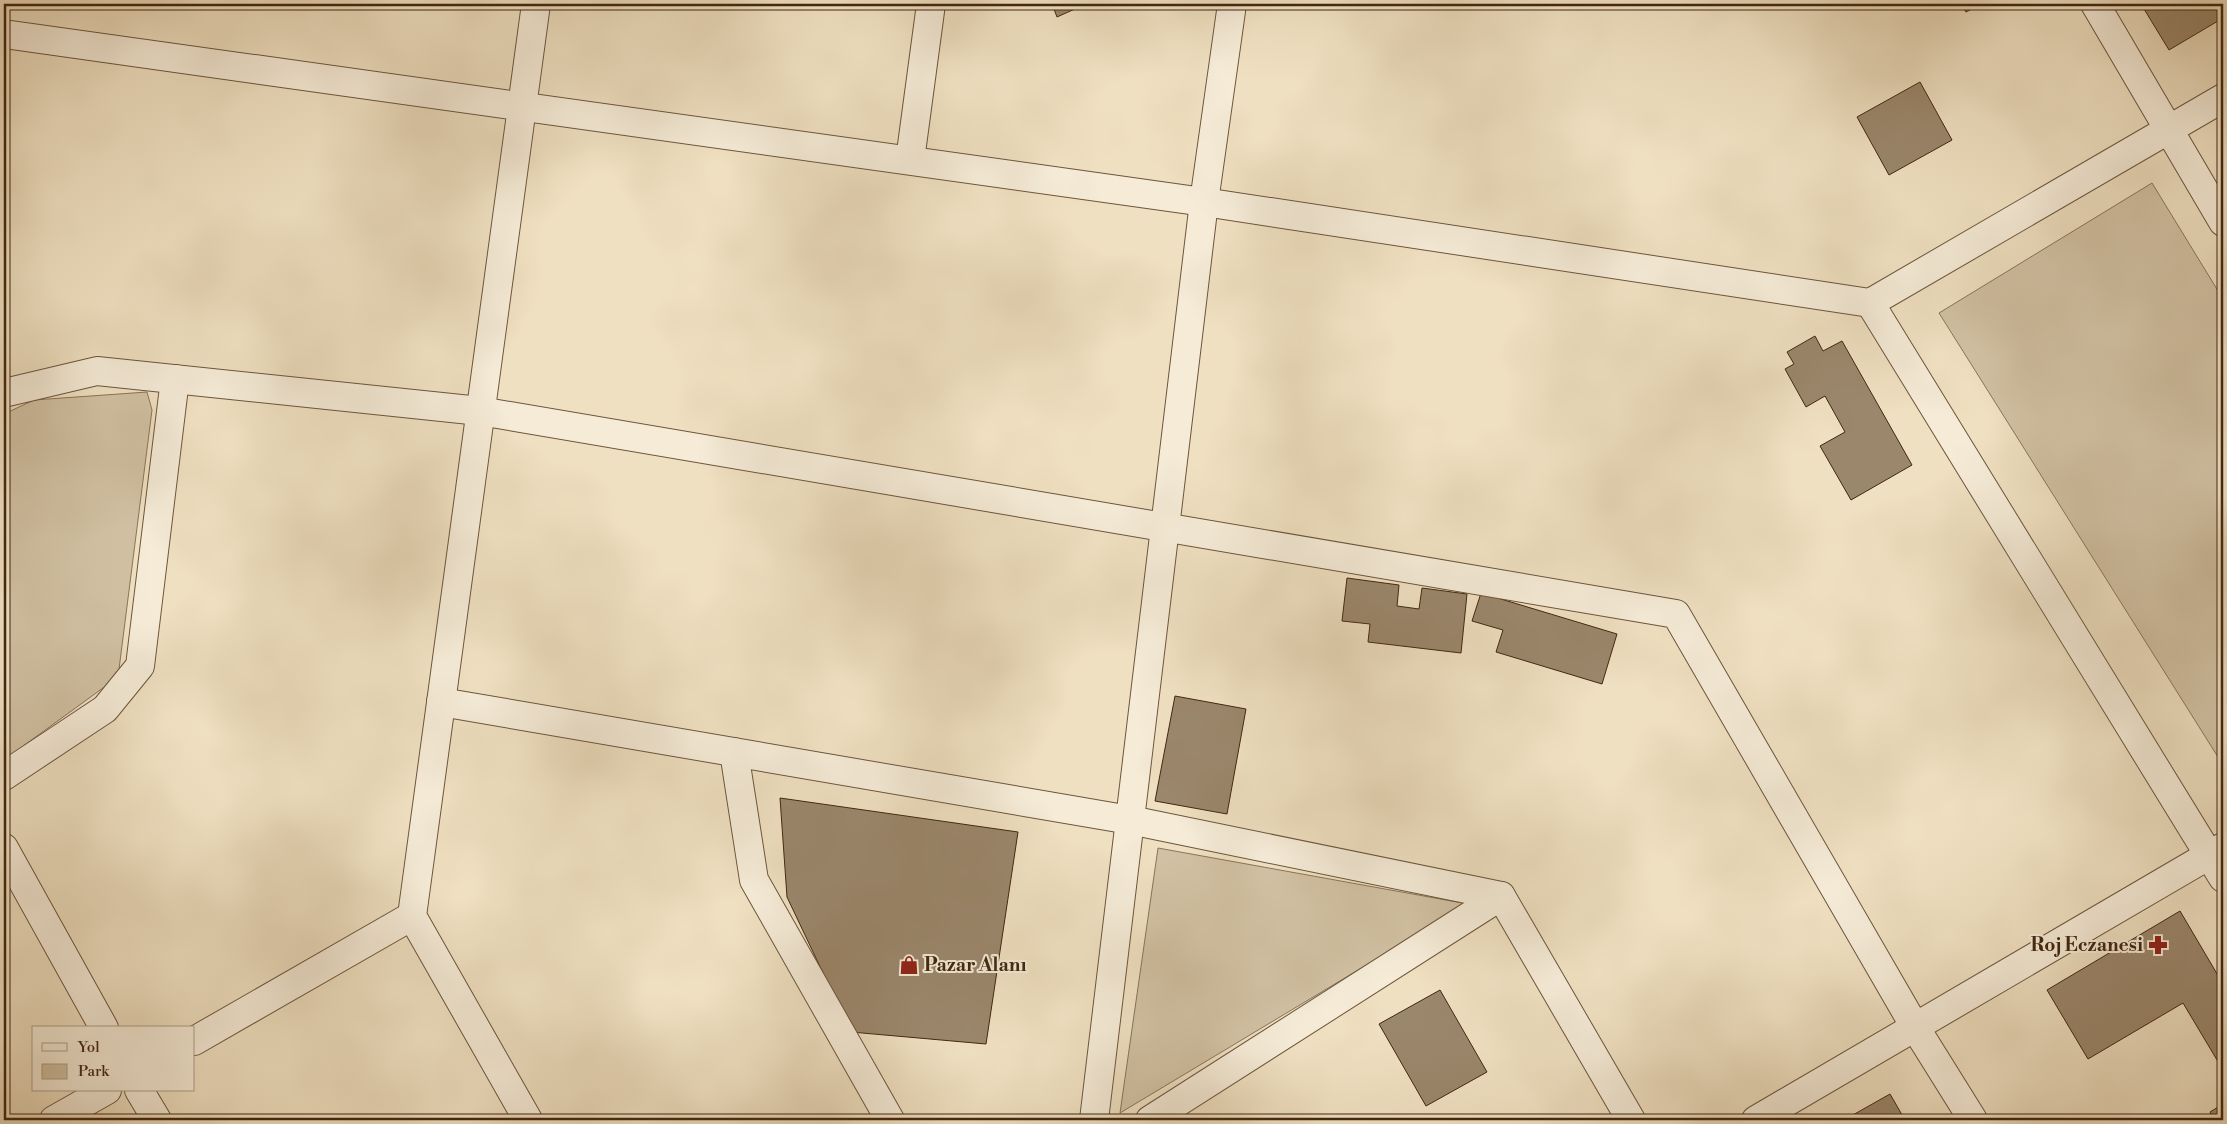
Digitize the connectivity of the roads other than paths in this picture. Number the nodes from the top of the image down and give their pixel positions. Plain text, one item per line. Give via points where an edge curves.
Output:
1 (536, 4) edge
2 (931, 4) edge
3 (1232, 4) edge
4 (2095, 4) edge
5 (4, 34) edge
6 (2223, 98) edge
7 (522, 106) junction
8 (2169, 130) junction
9 (910, 160) junction
10 (1204, 202) junction
11 (2223, 222) edge
12 (1870, 303) junction
13 (175, 379) junction
14 (4, 393) edge
15 (480, 411) junction
16 (1165, 528) junction
17 (441, 702) junction
18 (734, 752) junction
19 (4, 776) edge
20 (1130, 820) junction
21 (4, 848) edge
22 (2216, 850) edge
23 (2223, 878) edge
24 (1501, 896) junction
25 (412, 916) junction
26 (103, 1026) edge
27 (1915, 1027) junction
28 (195, 1040) edge
29 (103, 1092) edge
30 (140, 1092) edge
31 (54, 1120) edge
32 (156, 1120) edge
33 (528, 1120) edge
34 (890, 1120) edge
35 (1094, 1120) edge
36 (1150, 1120) edge
37 (1631, 1120) edge
38 (1756, 1120) edge
39 (1973, 1120) edge

1 - 7 street
2 - 9 street
3 - 10 street
4 - 8 street
5 - 7 street
6 - 8 street
7 - 9 street
7 - 15 street
8 - 11 street
8 - 12 street
9 - 10 street
10 - 12 street
10 - 16 street
12 - 22 street
13 - 14 street via 97,371
13 - 15 street
13 - 19 street via 140,666 106,709
15 - 16 street
15 - 17 street
16 - 20 street
16 - 27 street via 1676,614
17 - 18 street
17 - 25 street
18 - 20 street
18 - 34 street via 754,880
20 - 24 street
20 - 35 street
21 - 26 street
22 - 23 street
22 - 27 street
24 - 36 street
24 - 37 street
25 - 28 street
25 - 33 street
27 - 38 street
27 - 39 street
29 - 31 street
30 - 32 street

